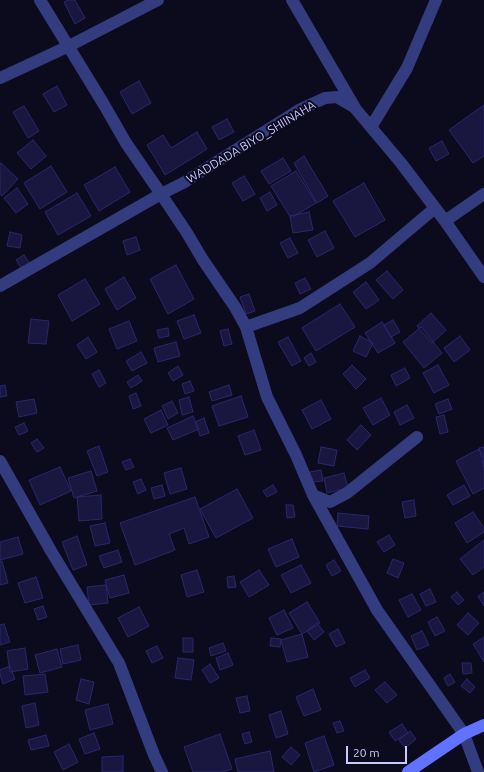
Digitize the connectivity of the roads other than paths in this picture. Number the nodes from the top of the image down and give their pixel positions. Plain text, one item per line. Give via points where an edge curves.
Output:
1 (40, 0) edge
2 (158, 0) edge
3 (292, 0) edge
4 (436, 0) edge
5 (69, 46) junction
6 (0, 78) edge
7 (354, 107) junction
8 (371, 127) junction
9 (161, 194) junction
10 (484, 194) edge
11 (435, 208) junction
12 (445, 221) junction
13 (484, 277) edge
14 (0, 286) edge
15 (246, 327) junction
16 (417, 437) dead end
17 (0, 461) edge
18 (313, 495) junction
19 (484, 725) edge
20 (464, 734) junction
21 (162, 772) edge
22 (408, 772) edge
23 (478, 772) edge

1 - 5 street
2 - 5 street
3 - 7 street
4 - 8 street via 407,68
5 - 6 street
5 - 9 street via 126,143
7 - 8 street, WADDADA BIYO_SHIINAHA
7 - 9 street, WADDADA BIYO_SHIINAHA via 337,97 325,98 299,110 183,183
8 - 11 street, WADDADA BIYO_SHIINAHA
9 - 14 street, WADDADA BIYO_SHIINAHA
9 - 15 street via 235,306
10 - 12 street
11 - 12 street, WADDADA BIYO_SHIINAHA
11 - 15 street via 370,264 300,308
12 - 13 street, WADDADA BIYO_SHIINAHA
15 - 18 street via 267,397
16 - 18 street via 347,493 330,502
17 - 21 street via 119,663
18 - 20 street via 378,610
19 - 20 street
20 - 22 street
20 - 23 street

